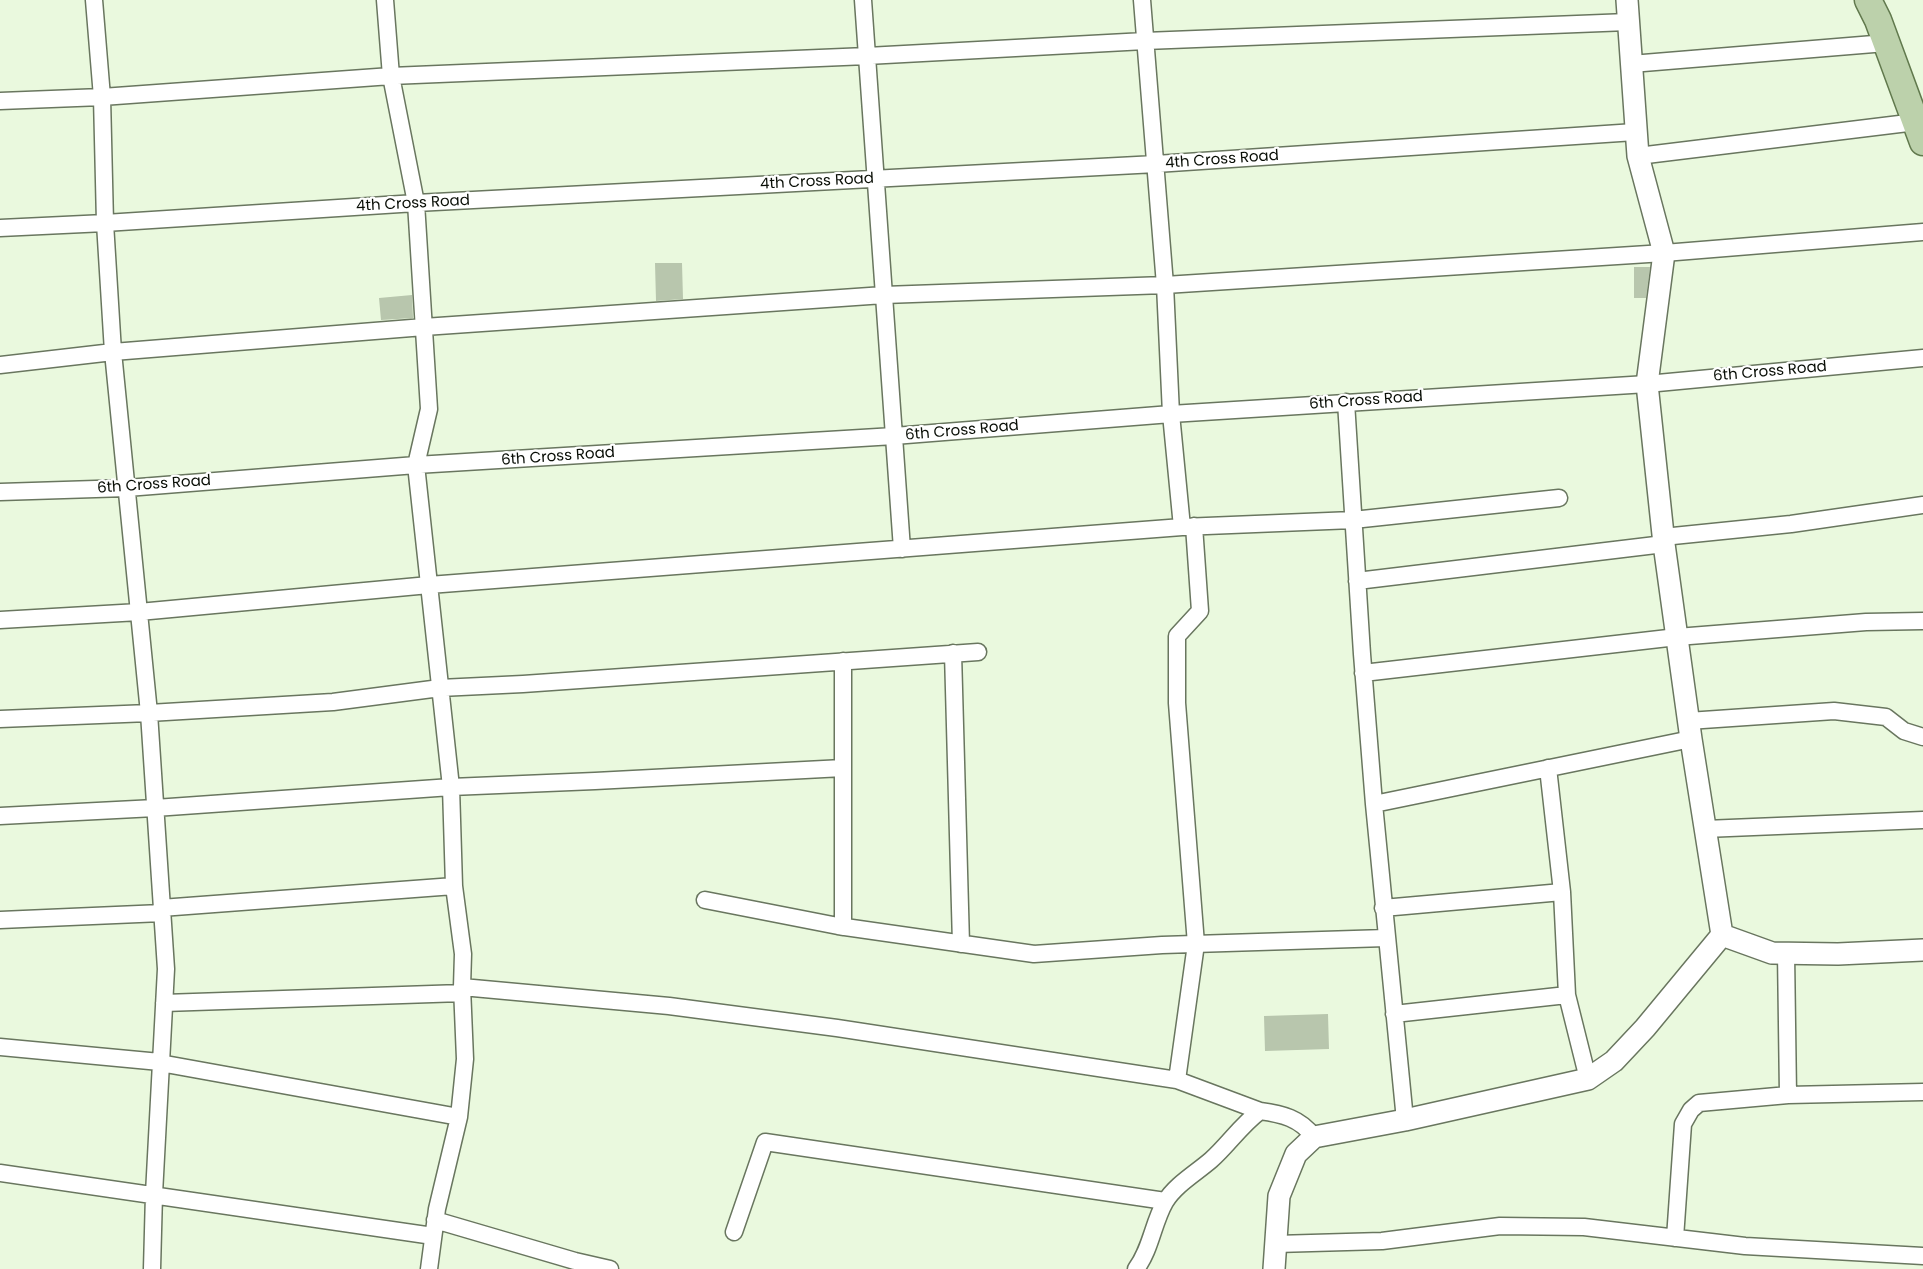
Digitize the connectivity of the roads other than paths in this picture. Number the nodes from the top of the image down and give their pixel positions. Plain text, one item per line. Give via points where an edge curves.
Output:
1 (94, 0) edge
2 (385, 0) edge
3 (863, 0) edge
4 (1142, 0) edge
5 (1627, 0) edge
6 (1868, 0) edge
7 (1628, 22) junction
8 (1145, 41) junction
9 (1886, 43) junction
10 (867, 56) junction
11 (1631, 64) junction
12 (391, 76) junction
13 (102, 97) junction
14 (0, 101) edge
15 (1635, 132) junction
16 (1919, 132) edge
17 (1638, 156) junction
18 (1156, 164) junction
19 (876, 179) junction
20 (416, 203) junction
21 (105, 224) junction
22 (0, 228) edge
23 (1923, 232) edge
24 (1664, 252) junction
25 (1165, 285) junction
26 (884, 295) junction
27 (424, 327) junction
28 (113, 352) junction
29 (1923, 358) edge
30 (0, 366) edge
31 (1647, 384) junction
32 (1346, 402) junction
33 (1171, 414) junction
34 (894, 436) junction
35 (416, 465) junction
36 (127, 488) junction
37 (0, 492) edge
38 (1559, 498) dead end
39 (1923, 505) edge
40 (1353, 520) junction
41 (1188, 526) junction
42 (1663, 541) junction
43 (902, 549) junction
44 (1357, 581) junction
45 (429, 586) junction
46 (139, 612) junction
47 (0, 620) edge
48 (1923, 621) edge
49 (1677, 637) junction
50 (978, 652) dead end
51 (953, 654) junction
52 (843, 661) junction
53 (1363, 673) junction
54 (440, 688) junction
55 (149, 713) junction
56 (0, 719) edge
57 (1690, 730) junction
58 (1923, 737) edge
59 (843, 768) junction
60 (1548, 768) junction
61 (451, 787) junction
62 (1374, 804) junction
63 (155, 808) junction
64 (0, 816) edge
65 (1923, 820) edge
66 (1705, 829) junction
67 (454, 886) junction
68 (1562, 892) junction
69 (705, 900) dead end
70 (1383, 908) junction
71 (162, 911) junction
72 (0, 920) edge
73 (843, 926) junction
74 (1722, 935) junction
75 (1386, 938) junction
76 (961, 944) junction
77 (1196, 944) junction
78 (1923, 950) edge
79 (1786, 954) junction
80 (462, 990) junction
81 (1567, 995) junction
82 (164, 1003) junction
83 (1394, 1014) junction
84 (0, 1047) edge
85 (160, 1062) junction
86 (1588, 1079) junction
87 (1177, 1080) junction
88 (1923, 1092) edge
89 (1788, 1095) junction
90 (1260, 1111) junction
91 (459, 1117) junction
92 (1405, 1120) junction
93 (1314, 1137) junction
94 (0, 1173) edge
95 (154, 1194) junction
96 (1165, 1201) junction
97 (434, 1228) junction
98 (734, 1232) dead end
99 (1675, 1238) junction
100 (1276, 1244) junction
101 (1923, 1256) edge
102 (152, 1269) edge
103 (429, 1269) edge
104 (610, 1269) edge
105 (1136, 1269) edge
106 (1274, 1269) edge

1 - 13 street
2 - 12 street
3 - 10 street
4 - 8 street
5 - 7 street
6 - 9 main road
7 - 8 street
7 - 11 street
8 - 10 street
8 - 18 street
9 - 11 street
9 - 16 main road
10 - 12 street
10 - 19 street
11 - 15 street
12 - 13 street
12 - 20 street
13 - 14 street
13 - 21 street
15 - 17 street
15 - 18 street, 4th Cross Road
16 - 17 street
17 - 24 street
18 - 19 street, 4th Cross Road
18 - 25 street
19 - 20 street, 4th Cross Road
19 - 26 street
20 - 21 street, 4th Cross Road
20 - 27 street
21 - 22 street, 4th Cross Road
21 - 28 street
23 - 24 street
24 - 25 street
24 - 31 street
25 - 26 street
25 - 33 street
26 - 27 street
26 - 34 street
27 - 28 street
27 - 35 street via 429,409
28 - 30 street
28 - 36 street
29 - 31 street, 6th Cross Road
31 - 32 street, 6th Cross Road
31 - 42 street
32 - 33 street, 6th Cross Road
32 - 40 street
33 - 34 street, 6th Cross Road
33 - 41 street
34 - 35 street, 6th Cross Road
34 - 43 street
35 - 36 street, 6th Cross Road
35 - 45 street
36 - 37 street, 6th Cross Road
36 - 46 street
38 - 40 street
39 - 42 street
40 - 41 street
40 - 44 street
41 - 43 street
41 - 77 street via 1200,611 1177,636 1178,703
42 - 44 street
42 - 49 street
43 - 45 street
44 - 53 street
45 - 46 street
45 - 54 street
46 - 47 street
46 - 55 street
48 - 49 street via 1866,622
49 - 53 street
49 - 57 street
50 - 51 street
51 - 52 street
51 - 76 street
52 - 54 street
52 - 59 street
53 - 62 street
54 - 55 street via 334,702
54 - 61 street
55 - 56 street
55 - 63 street
57 - 58 street via 1834,711 1886,717 1904,731
57 - 60 street
57 - 66 street
59 - 61 street
59 - 73 street
60 - 62 street
60 - 68 street
61 - 63 street
61 - 67 street
62 - 70 street
63 - 64 street
63 - 71 street
65 - 66 street
66 - 74 street
67 - 71 street
67 - 80 street via 463,954
68 - 70 street
68 - 81 street
69 - 73 street
70 - 75 street
71 - 72 street
71 - 82 street via 166,969
73 - 76 street
74 - 79 street via 1772,953
74 - 86 street via 1645,1028 1614,1061
75 - 77 street
75 - 83 street
76 - 77 street via 1034,954
77 - 87 street
78 - 79 street
79 - 89 street
80 - 82 street
80 - 87 street via 668,1006 837,1028
80 - 91 street via 465,1059
81 - 83 street
81 - 86 street
82 - 85 street
83 - 92 street
84 - 85 street
85 - 91 street
85 - 95 street
86 - 92 street
87 - 90 street
88 - 89 street
89 - 99 street via 1699,1104 1690,1110 1683,1124
90 - 93 street via 1282,1114 1308,1129
90 - 96 street
91 - 97 street
92 - 93 street
93 - 100 street via 1296,1154 1279,1196
94 - 95 street
95 - 97 street
95 - 102 street
96 - 98 street via 765,1142
96 - 105 street via 1149,1247
97 - 103 street
97 - 104 street
99 - 100 street via 1584,1227 1500,1226 1382,1241
99 - 101 street via 1745,1246
100 - 106 street

